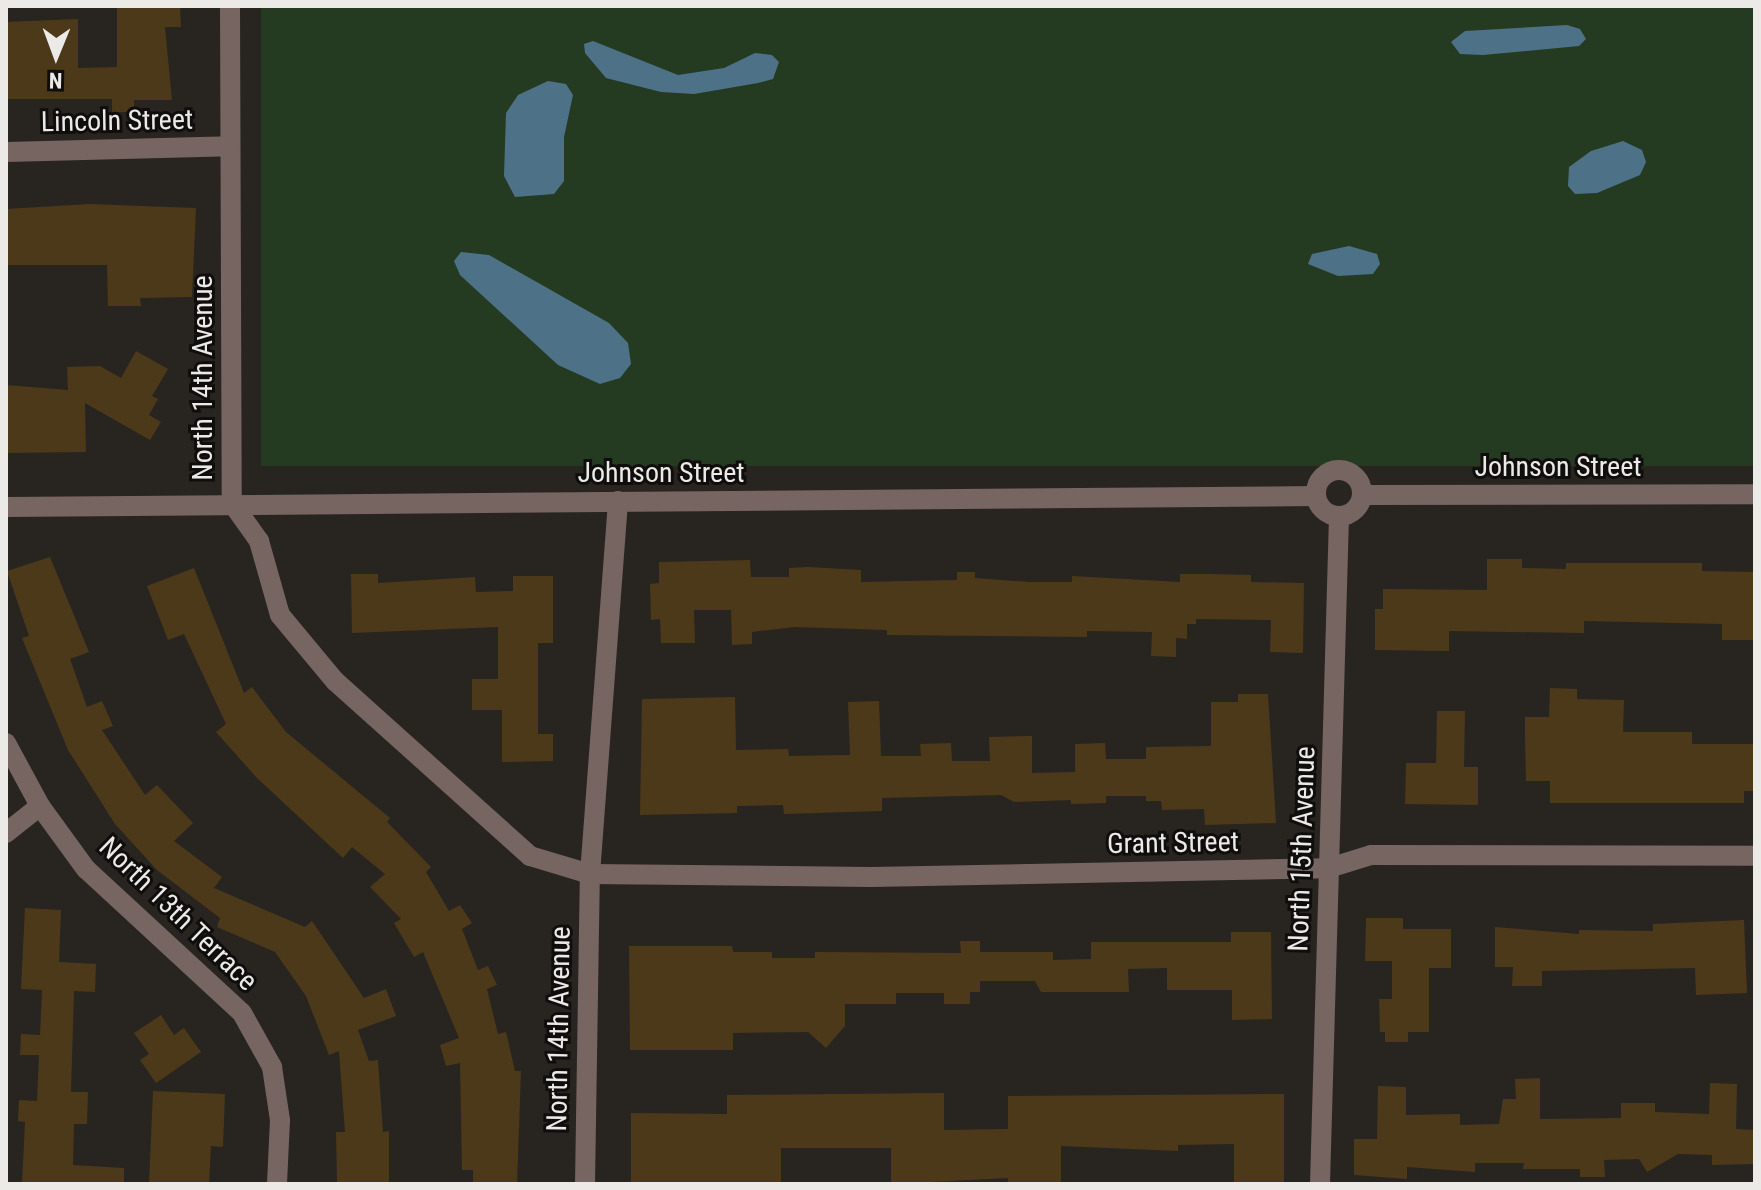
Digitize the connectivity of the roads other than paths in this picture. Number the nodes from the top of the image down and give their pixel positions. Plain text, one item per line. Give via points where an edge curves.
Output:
1 (230, 6) edge
2 (230, 146) junction
3 (6, 152) edge
4 (1755, 494) edge
5 (1362, 495) junction
6 (1316, 496) junction
7 (618, 501) junction
8 (232, 503) junction
9 (6, 507) edge
10 (1339, 516) junction
11 (6, 743) edge
12 (40, 806) junction
13 (6, 833) edge
14 (1755, 856) edge
15 (1329, 868) junction
16 (590, 874) junction
17 (277, 1184) edge
18 (585, 1184) edge
19 (1320, 1184) edge

1 - 2 street, North 14th Avenue
2 - 3 street, Lincoln Street
2 - 8 street, North 14th Avenue
4 - 5 street, Johnson Street
5 - 6 street via 1357,478 1337,470 1319,481
5 - 10 street via 1357,508
6 - 7 street, Johnson Street
6 - 10 street via 1322,509
7 - 8 street, Johnson Street
7 - 16 street, North 14th Avenue
8 - 9 street, Johnson Street
8 - 16 street, North 14th Avenue via 259,541 280,615 335,681 530,856
10 - 15 street, North 15th Avenue
11 - 12 street, North 13th Terrace
12 - 13 street
12 - 17 street, North 13th Terrace via 86,869 242,1013 272,1067 280,1120
14 - 15 street, Grant Street via 1371,855
15 - 16 street, Grant Street via 871,877
15 - 19 street, North 15th Avenue
16 - 18 street, North 14th Avenue

